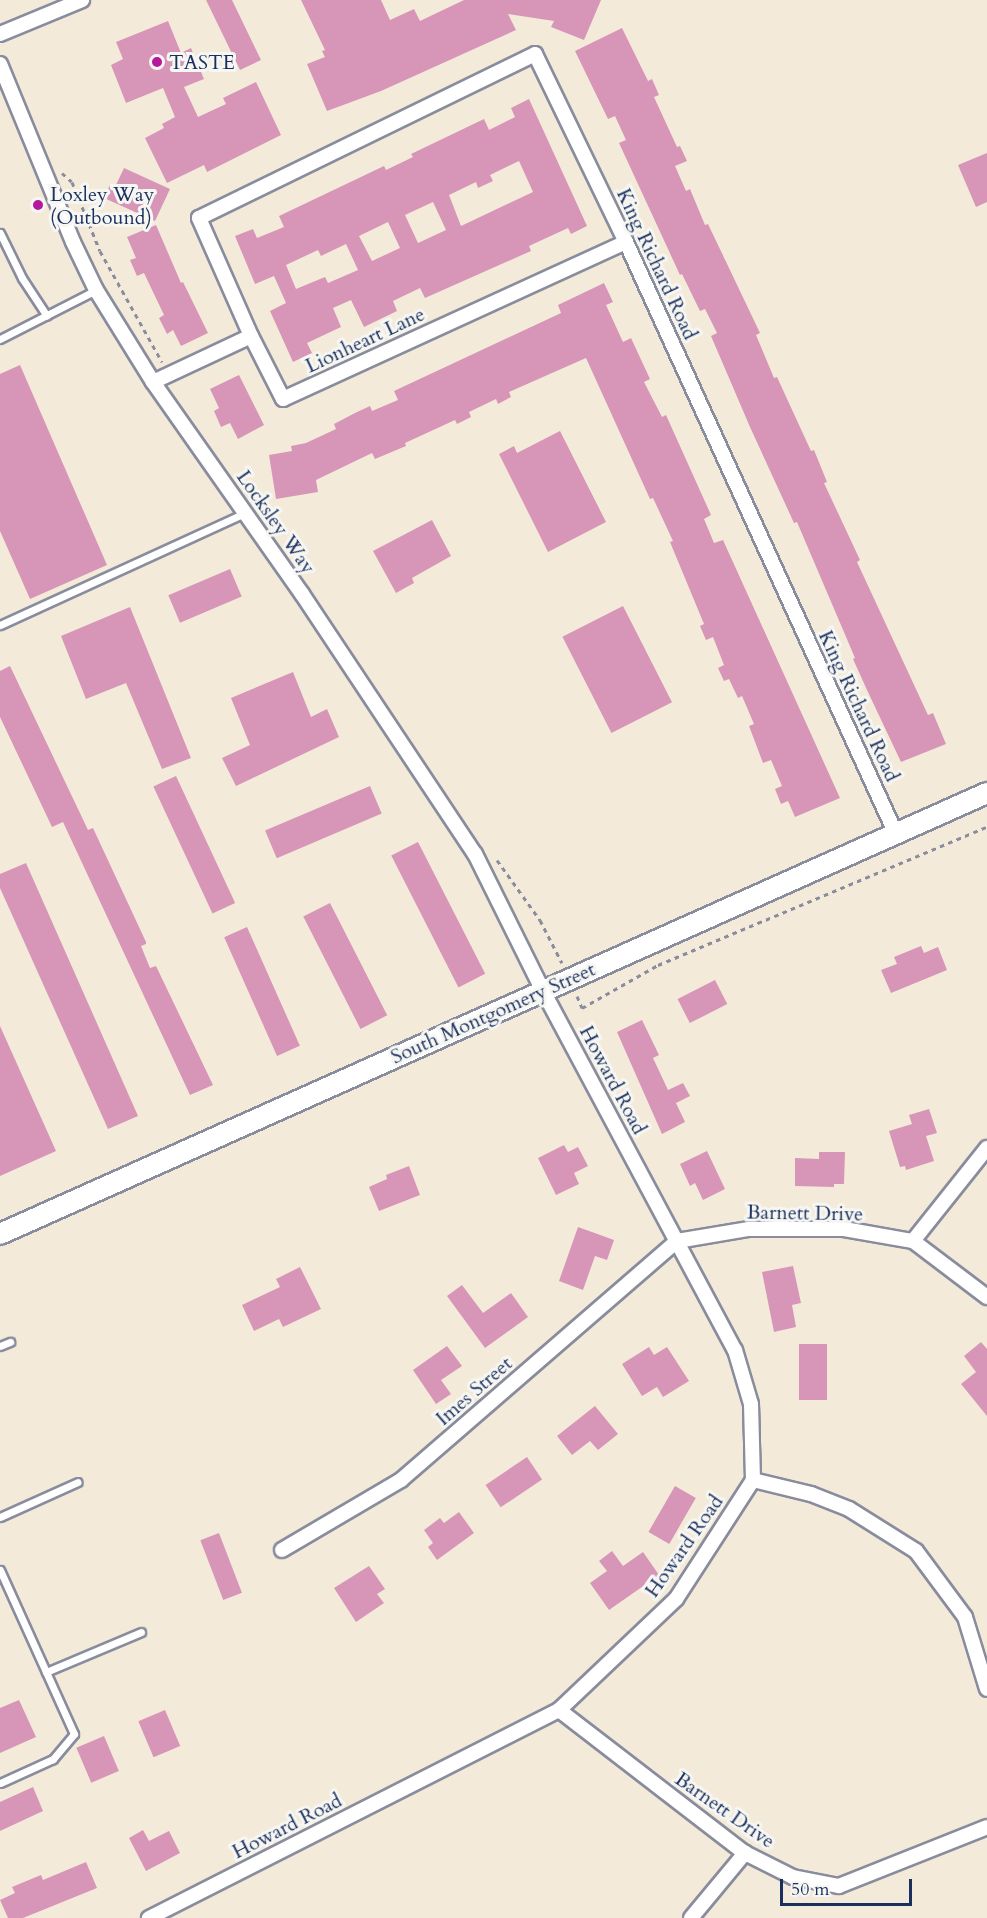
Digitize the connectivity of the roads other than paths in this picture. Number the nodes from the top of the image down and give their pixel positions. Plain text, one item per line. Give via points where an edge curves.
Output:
1 (82, 0) edge
2 (0, 34) edge
3 (0, 64) edge
4 (0, 233) edge
5 (626, 242) junction
6 (96, 290) junction
7 (47, 316) junction
8 (250, 336) junction
9 (0, 339) edge
10 (153, 382) junction
11 (245, 513) junction
12 (0, 625) edge
13 (987, 793) edge
14 (895, 832) junction
15 (543, 991) junction
16 (987, 1148) edge
17 (0, 1234) edge
18 (676, 1241) junction
19 (913, 1241) junction
20 (987, 1297) edge
21 (10, 1342) dead end
22 (0, 1346) edge
23 (753, 1480) junction
24 (78, 1482) dead end
25 (0, 1517) edge
26 (282, 1550) dead end
27 (0, 1570) edge
28 (3, 1587) edge
29 (141, 1632) dead end
30 (46, 1672) junction
31 (987, 1689) edge
32 (559, 1710) junction
33 (0, 1783) edge
34 (987, 1827) edge
35 (745, 1853) junction
36 (149, 1918) edge
37 (691, 1918) edge

1 - 2 street
3 - 6 street, Locksley Way via 72,242
4 - 7 lane via 22,278
5 - 8 street, Lionheart Lane via 283,399
5 - 8 street, King Richard Road via 535,54 199,218
5 - 14 street, King Richard Road
6 - 7 lane
6 - 10 street, Locksley Way
7 - 9 lane
8 - 10 street
10 - 11 street, Locksley Way
11 - 12 lane
11 - 15 street, Locksley Way via 475,854
13 - 14 street, South Montgomery Street
14 - 15 street, South Montgomery Street
15 - 17 street, South Montgomery Street
15 - 18 street, Howard Road
16 - 19 street
18 - 19 street, Barnett Drive via 749,1229 844,1229
18 - 23 street, Howard Road via 735,1350 751,1404
18 - 26 street, Imes Street via 402,1480
19 - 20 street, Barnett Drive
21 - 22 lane
23 - 31 street via 811,1494 849,1509 916,1551 964,1617
23 - 32 street, Howard Road via 676,1599
24 - 25 lane
27 - 28 lane
28 - 30 lane
29 - 30 lane
30 - 33 lane via 74,1734 53,1759
32 - 35 street, Barnett Drive
32 - 36 street, Howard Road
34 - 35 street, Barnett Drive via 839,1886 793,1877
35 - 37 street

